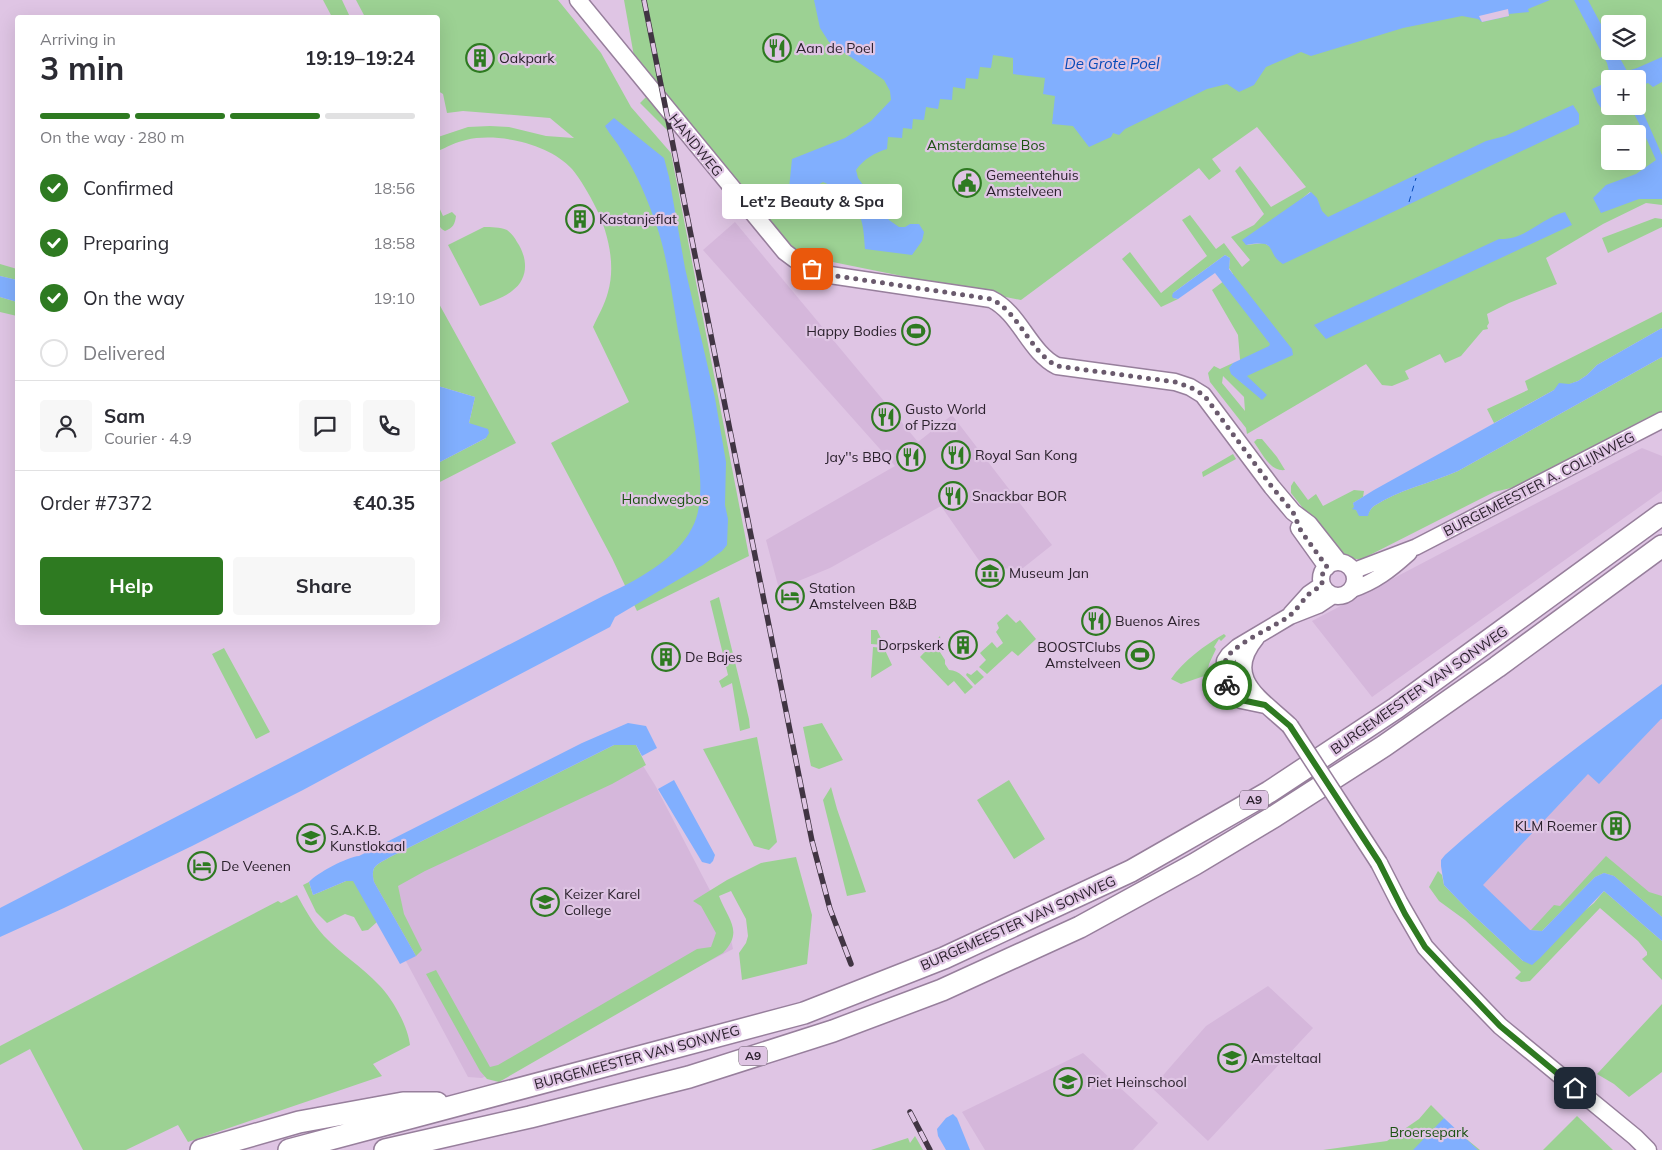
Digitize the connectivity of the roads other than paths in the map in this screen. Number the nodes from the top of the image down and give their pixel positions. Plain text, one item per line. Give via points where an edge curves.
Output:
1 (578, 0) edge
2 (1662, 420) edge
3 (1662, 514) edge
4 (1662, 546) edge
5 (1416, 547) junction
6 (1333, 564) junction
7 (1353, 571) junction
8 (1328, 590) junction
9 (1351, 590) junction
10 (1260, 634) junction
11 (1265, 705) junction
12 (465, 1103) junction
13 (407, 1147) edge
14 (201, 1150) edge
15 (289, 1150) edge
16 (385, 1150) edge
17 (1648, 1150) edge

1 - 6 main road, HANDWEG via 785,252 795,260 821,272 991,299 1003,306 1046,359 1057,366 1175,382 1190,387 1204,395 1261,473 1293,512 1309,524
2 - 5 street, BURGEMEESTER A. COLIJNWEG
3 - 12 highway, BURGEMEESTER VAN SONWEG / A9 via 1396,708 1269,792 1131,871 944,958 804,1013
4 - 13 highway, BURGEMEESTER VAN SONWEG / A9 via 1384,746 1195,864 1080,927 942,990 833,1031 689,1077
5 - 7 street, BURGEMEESTER A. COLIJNWEG
5 - 9 street, BURGEMEESTER A. COLIJNWEG via 1386,573
6 - 7 main road via 1346,564
6 - 8 main road via 1322,575
7 - 9 main road via 1355,580
8 - 9 main road via 1343,595
8 - 10 main road via 1318,606 1290,616
10 - 11 main road via 1247,649 1243,672
10 - 11 main road via 1229,655 1225,661 1224,678 1233,695
11 - 17 main road, bridge via 1290,726 1379,862 1425,947 1500,1026
12 - 14 highway, A9 via 403,1103 299,1122
12 - 15 highway, BURGEMEESTER VAN SONWEG / A9
13 - 16 highway, BURGEMEESTER VAN SONWEG / A9

